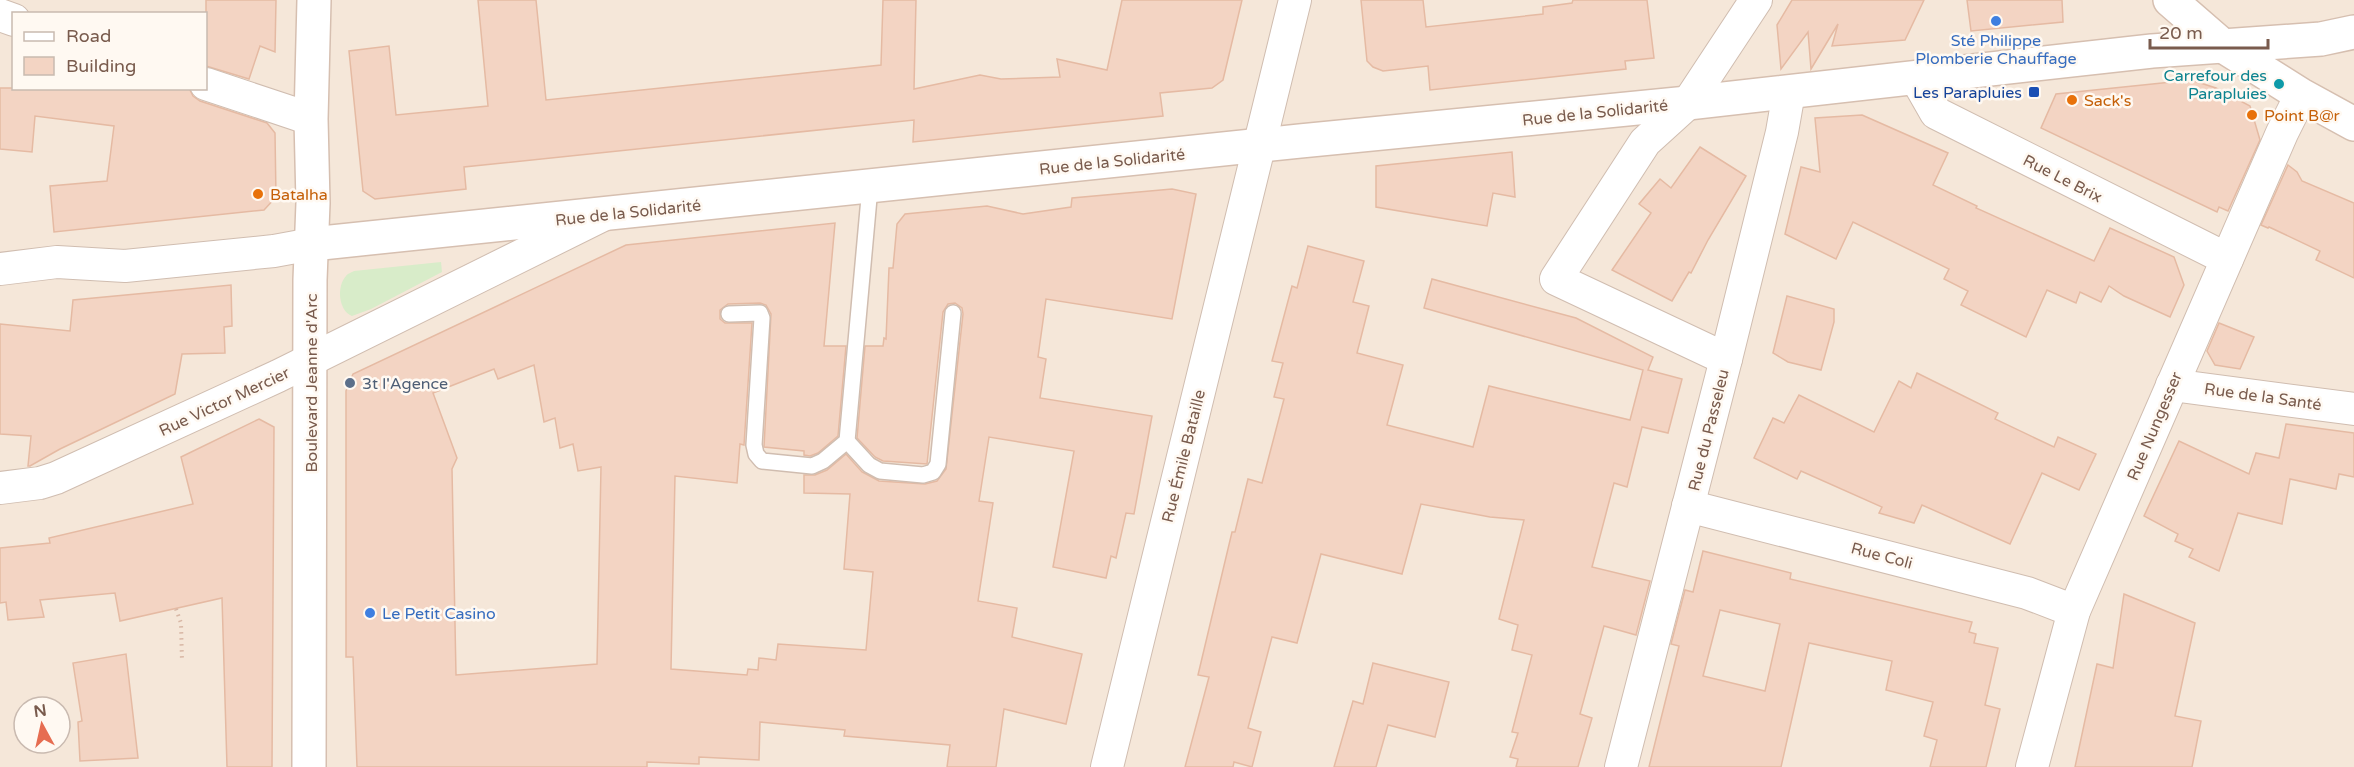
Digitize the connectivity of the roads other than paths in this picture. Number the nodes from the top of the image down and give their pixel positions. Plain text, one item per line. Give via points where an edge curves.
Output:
1 (314, 0) edge
2 (1295, 0) edge
3 (1756, 0) edge
4 (2170, 0) edge
5 (2354, 32) edge
6 (2223, 46) junction
7 (1916, 78) junction
8 (207, 84) edge
9 (1789, 92) junction
10 (2301, 95) junction
11 (1688, 103) junction
12 (311, 119) junction
13 (2354, 124) edge
14 (1259, 146) junction
15 (870, 187) junction
16 (602, 215) junction
17 (312, 244) junction
18 (2227, 259) junction
19 (0, 269) edge
20 (953, 313) dead end
21 (729, 314) dead end
22 (1726, 359) junction
23 (311, 360) junction
24 (2172, 385) junction
25 (2354, 409) edge
26 (847, 441) junction
27 (0, 488) edge
28 (1688, 506) junction
29 (2074, 611) junction
30 (309, 767) edge
31 (1107, 767) edge
32 (1621, 767) edge
33 (2032, 767) edge

1 - 12 street, Boulevard Jeanne d'Arc
2 - 14 street, Rue Émile Bataille
3 - 11 street
4 - 6 street
5 - 6 street, Rue de la Solidarité via 2321,39
6 - 7 street, Rue de la Solidarité
6 - 10 street
7 - 9 street, Rue de la Solidarité
7 - 18 street, Rue Le Brix via 1936,113
8 - 12 street
9 - 11 street, Rue de la Solidarité
9 - 22 street, Rue du Passeleu
10 - 13 street
10 - 18 street, Rue Nungesser
11 - 14 street, Rue de la Solidarité
11 - 22 street via 1645,142 1556,279
12 - 17 street, Boulevard Jeanne d'Arc
14 - 15 street, Rue de la Solidarité
14 - 31 street, Rue Émile Bataille
15 - 16 street, Rue de la Solidarité
15 - 26 lane
16 - 17 street, Rue de la Solidarité
16 - 23 street, Rue Victor Mercier
17 - 19 street, Rue de la Solidarité via 125,266 57,262
17 - 23 street, Boulevard Jeanne d'Arc
18 - 24 street, Rue Nungesser
20 - 26 lane via 938,464 933,472 923,475 880,471
21 - 26 lane via 760,313 762,318 754,445 762,461 812,466
22 - 28 street, Rue du Passeleu
23 - 27 street, Rue Victor Mercier via 56,478
23 - 30 street, Boulevard Jeanne d'Arc
24 - 25 street, Rue de la Santé
24 - 29 street, Rue Nungesser
28 - 29 street, Rue Coli via 2028,593
28 - 32 street, Rue du Passeleu
29 - 33 street, Rue Nungesser

